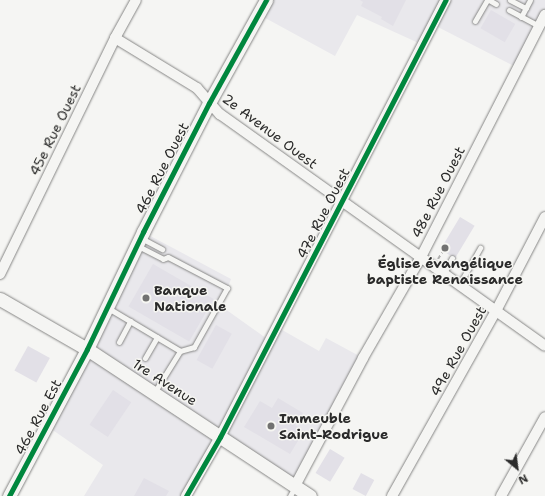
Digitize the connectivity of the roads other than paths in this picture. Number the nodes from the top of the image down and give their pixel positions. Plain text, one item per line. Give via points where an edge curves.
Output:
1 (136, 0) edge
2 (266, 0) edge
3 (446, 0) edge
4 (488, 0) edge
5 (510, 0) edge
6 (530, 0) edge
7 (496, 4) dead end
8 (526, 8) junction
9 (509, 10) dead end
10 (545, 15) edge
11 (521, 17) junction
12 (475, 21) dead end
13 (539, 26) junction
14 (115, 38) junction
15 (209, 103) junction
16 (342, 202) junction
17 (545, 217) edge
18 (138, 241) junction
19 (480, 248) dead end
20 (162, 249) dead end
21 (421, 257) junction
22 (452, 258) dead end
23 (444, 273) junction
24 (0, 274) edge
25 (459, 285) junction
26 (0, 299) edge
27 (107, 307) junction
28 (496, 311) junction
29 (130, 321) junction
30 (157, 337) junction
31 (119, 342) dead end
32 (545, 346) edge
33 (87, 350) junction
34 (180, 351) junction
35 (145, 358) dead end
36 (153, 393) junction
37 (545, 416) edge
38 (220, 437) junction
39 (293, 491) edge
40 (189, 495) edge
41 (9, 496) edge
42 (310, 496) edge
43 (392, 496) edge
44 (501, 496) edge

1 - 14 street, 45e Rue Ouest
2 - 15 street, 46e Rue Ouest
3 - 16 street, 47e Rue Ouest
4 - 7 lane
4 - 12 lane
5 - 8 lane
6 - 8 lane
8 - 11 lane
9 - 11 lane
10 - 13 street, 48e Rue Ouest
11 - 13 lane
13 - 21 street, 48e Rue Ouest
14 - 15 street, 2e Avenue Ouest via 197,88
14 - 24 street, 45e Rue Ouest
15 - 16 street, 2e Avenue Ouest via 220,114
15 - 18 street, 46e Rue Ouest
16 - 21 street, 2e Avenue Ouest
16 - 38 street, 47e Rue Ouest
17 - 28 street, 49e Rue Ouest
18 - 20 lane
18 - 27 street, 46e Rue Ouest
18 - 34 lane via 163,259 168,256 227,288 194,347
19 - 25 lane
21 - 23 street, 2e Avenue Ouest
21 - 39 street, 48e Rue Ouest via 363,358
22 - 23 lane
23 - 25 street, 2e Avenue Ouest
25 - 28 street, 2e Avenue Ouest
26 - 33 street, 1re Avenue
27 - 29 lane
27 - 33 street, 46e Rue Ouest
28 - 32 street, 2e Avenue Ouest
28 - 43 street, 49e Rue Ouest
29 - 30 lane
29 - 31 lane
30 - 34 lane
30 - 35 lane
33 - 36 street, 1re Avenue
33 - 41 street, 46e Rue Est
34 - 36 lane
36 - 38 street, 1re Avenue
37 - 44 street
38 - 39 street, 1re Avenue
38 - 40 street, 47e Rue Ouest
39 - 42 street, 1re Avenue

